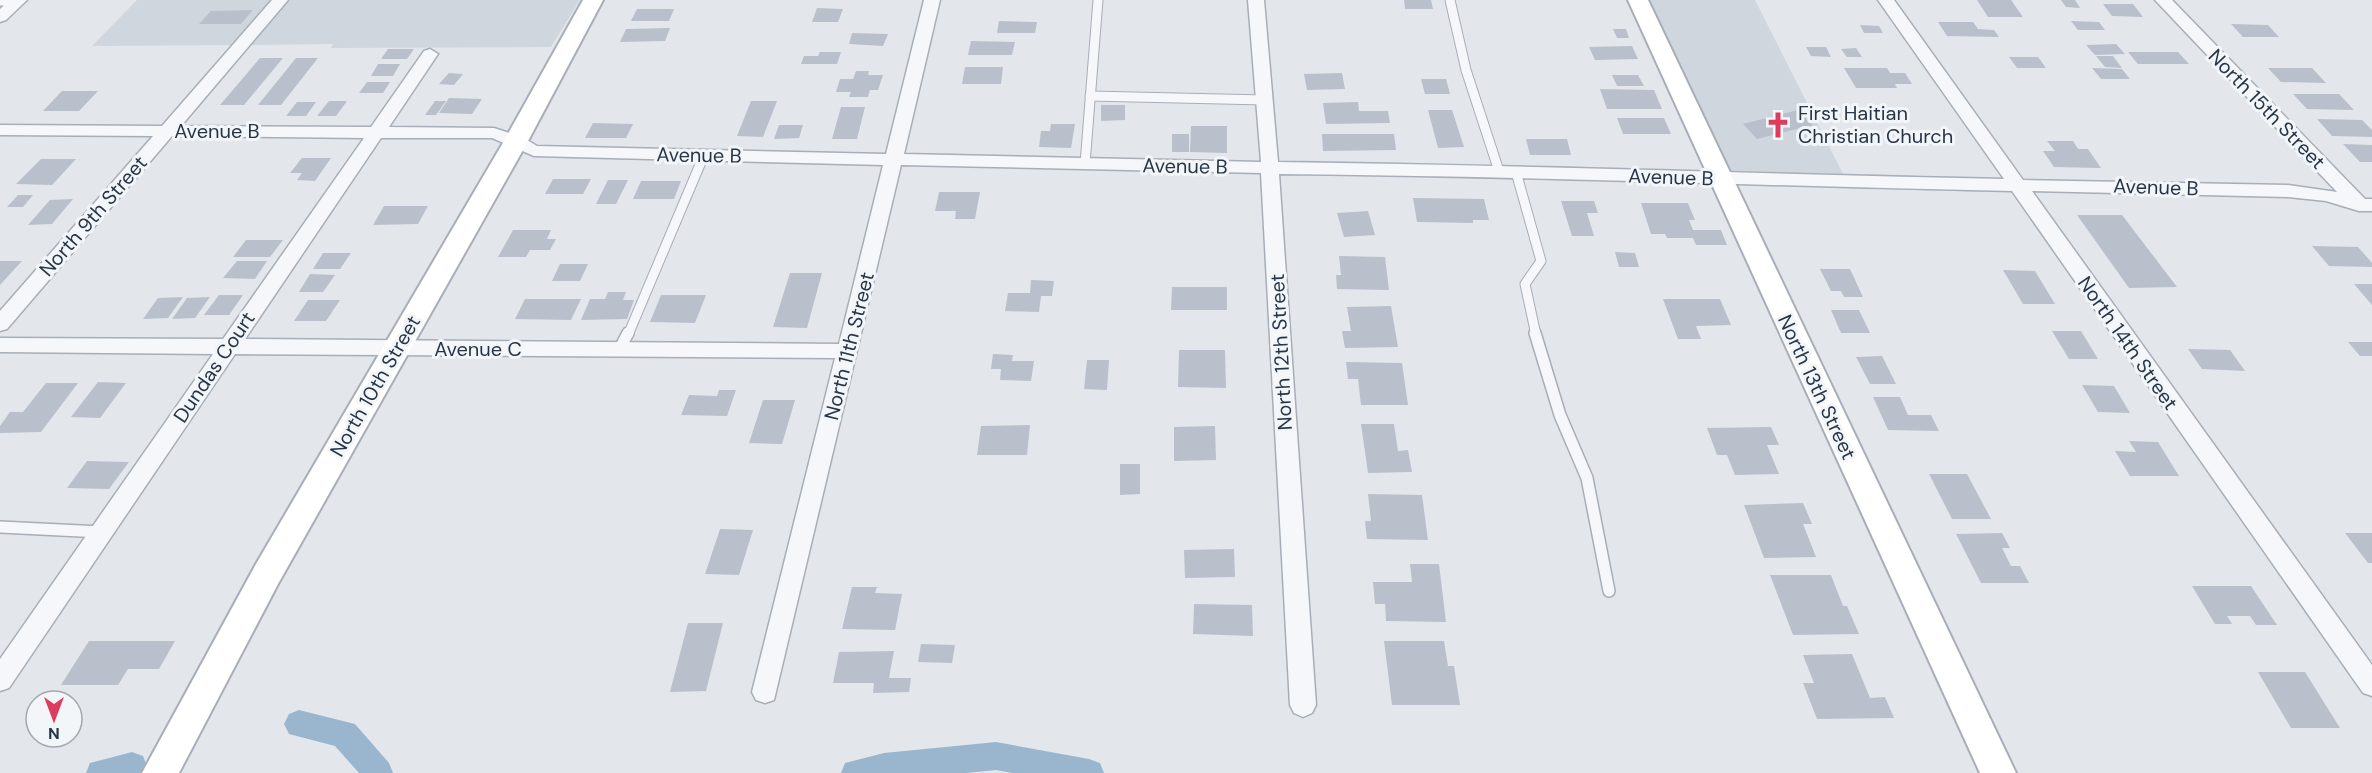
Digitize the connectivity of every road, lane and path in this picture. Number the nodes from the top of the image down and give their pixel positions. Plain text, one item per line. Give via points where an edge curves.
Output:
1 (280, 0) edge
2 (593, 0) edge
3 (932, 0) edge
4 (1098, 0) edge
5 (1256, 0) edge
6 (1450, 0) edge
7 (1638, 0) edge
8 (1886, 0) edge
9 (2163, 0) edge
10 (0, 1) edge
11 (18, 1) edge
12 (0, 17) edge
13 (430, 54) dead end
14 (1090, 96) junction
15 (1264, 100) junction
16 (0, 130) edge
17 (166, 130) junction
18 (375, 131) junction
19 (516, 141) junction
20 (705, 155) junction
21 (894, 159) junction
22 (1084, 164) junction
23 (1270, 168) junction
24 (1508, 171) junction
25 (1719, 179) junction
26 (2015, 183) junction
27 (2366, 205) edge
28 (2372, 218) edge
29 (0, 324) edge
30 (0, 345) edge
31 (227, 347) junction
32 (396, 348) junction
33 (619, 350) junction
34 (847, 351) junction
35 (0, 527) edge
36 (101, 532) junction
37 (1610, 591) dead end
38 (0, 680) edge
39 (2372, 685) edge
40 (765, 692) dead end
41 (1303, 705) dead end
42 (160, 773) edge
43 (1998, 773) edge

1 - 17 street, North 9th Street
2 - 19 street, North 10th Street
3 - 21 street, North 11th Street
4 - 14 lane
5 - 15 street, North 12th Street
6 - 24 lane via 1466,70
7 - 25 street, North 13th Street
8 - 26 street, North 14th Street
9 - 27 street, North 15th Street
10 - 11 lane
11 - 12 street
13 - 18 street, Dundas Court
14 - 15 lane
14 - 22 lane
15 - 23 street, North 12th Street
16 - 17 street, Avenue B
17 - 18 street, Avenue B
17 - 29 street, North 9th Street
18 - 19 street, Avenue B via 494,133
18 - 31 street, Dundas Court
19 - 20 street, Avenue B via 534,151
19 - 32 street, North 10th Street
20 - 21 street, Avenue B
20 - 33 lane
21 - 22 street, Avenue B
21 - 34 street, North 11th Street
22 - 23 street, Avenue B
23 - 24 street, Avenue B
23 - 41 street, North 12th Street
24 - 25 street, Avenue B
24 - 37 lane via 1541,261 1525,284 1537,341 1560,415 1587,478
25 - 26 street, Avenue B
25 - 43 street, North 13th Street
26 - 27 street, Avenue B via 2288,191
26 - 39 street, North 14th Street
27 - 28 street, North 15th Street
30 - 31 street, Avenue C
31 - 32 street, Avenue C
31 - 36 street, Dundas Court
32 - 33 street, Avenue C
32 - 42 street, North 10th Street via 267,574
33 - 34 street, Avenue C
34 - 40 street, North 11th Street
35 - 36 lane
36 - 38 street, Dundas Court

